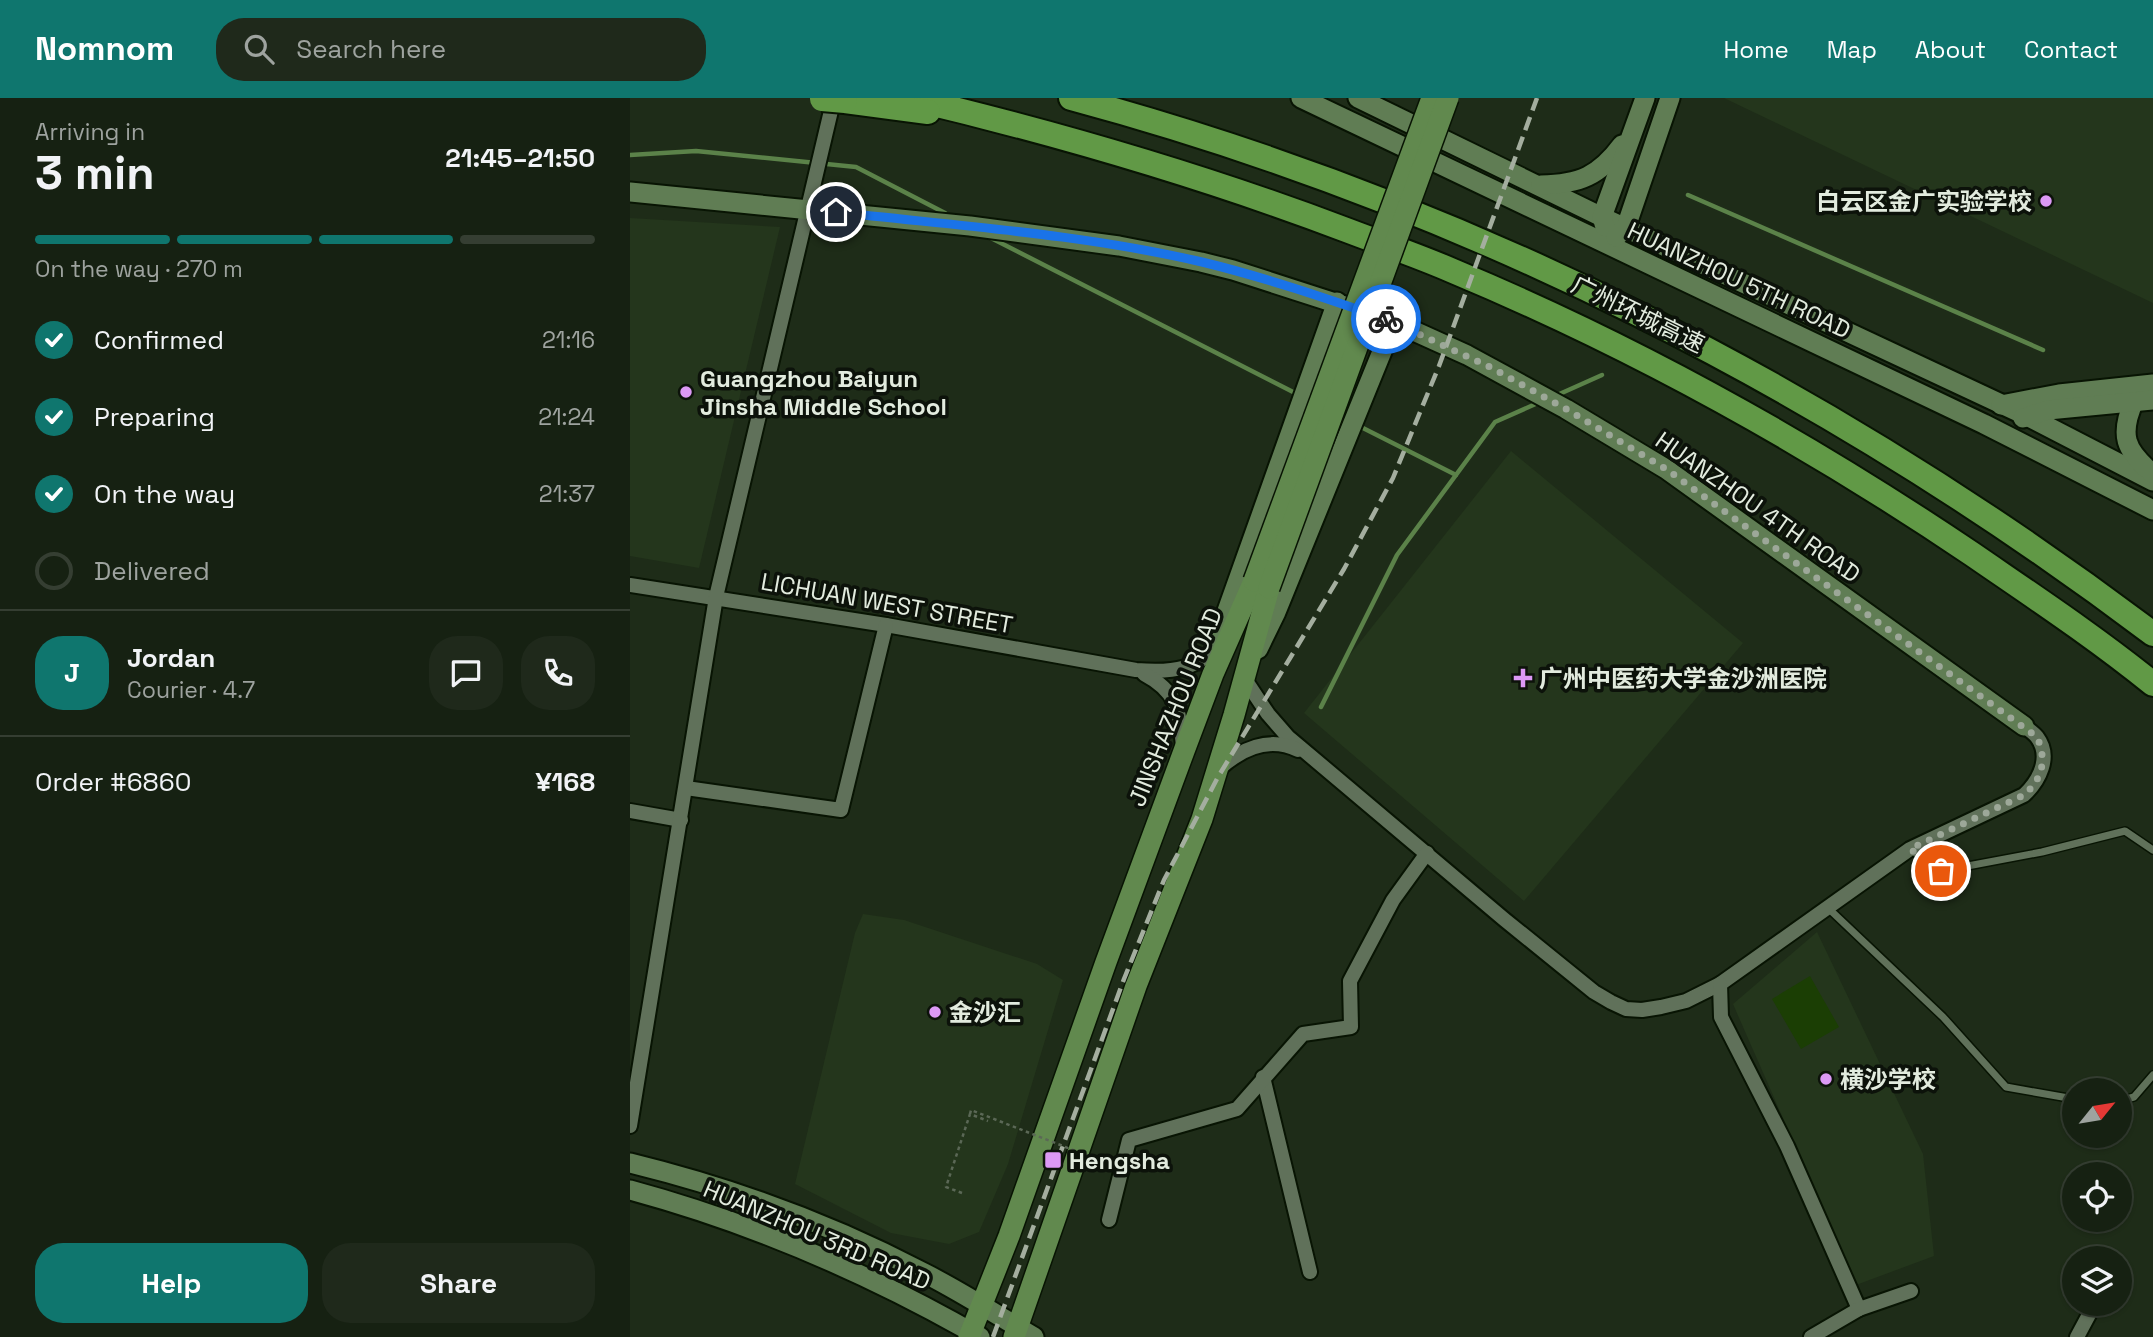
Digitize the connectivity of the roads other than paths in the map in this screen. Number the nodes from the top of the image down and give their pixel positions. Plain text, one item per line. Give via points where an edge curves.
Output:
1 (814, 98) edge
2 (909, 98) edge
3 (1071, 98) edge
4 (1301, 98) edge
5 (1358, 98) edge
6 (1432, 98) edge
7 (1448, 98) edge
8 (1645, 98) edge
9 (1670, 98) edge
10 (834, 99) edge
11 (1637, 121) junction
12 (1659, 128) junction
13 (1134, 156) junction
14 (1536, 185) junction
15 (630, 192) edge
16 (808, 209) junction
17 (1602, 217) junction
18 (1626, 227) junction
19 (1608, 245) junction
20 (1337, 302) junction
21 (1394, 322) junction
22 (2153, 384) edge
23 (2144, 401) edge
24 (2001, 405) junction
25 (2029, 417) junction
26 (1984, 424) junction
27 (2153, 474) edge
28 (2153, 481) edge
29 (2153, 510) edge
30 (1262, 584) junction
31 (630, 585) edge
32 (716, 597) junction
33 (886, 625) junction
34 (1235, 627) junction
35 (2153, 634) edge
36 (1220, 645) junction
37 (1136, 670) junction
38 (1213, 674) junction
39 (1244, 678) junction
40 (2153, 684) edge
41 (2024, 726) joint
42 (1184, 751) junction
43 (1310, 756) junction
44 (1217, 770) junction
45 (686, 788) junction
46 (630, 811) edge
47 (681, 820) junction
48 (1910, 849) junction
49 (2153, 850) edge
50 (1427, 853) junction
51 (1828, 908) junction
52 (1720, 985) junction
53 (2153, 1075) edge
54 (1264, 1077) junction
55 (2062, 1097) edge
56 (2132, 1098) edge
57 (630, 1126) edge
58 (630, 1163) edge
59 (630, 1190) edge
60 (1109, 1220) dead end
61 (1310, 1272) dead end
62 (1911, 1291) dead end
63 (982, 1305) junction
64 (1858, 1310) junction
65 (2088, 1316) edge
66 (1021, 1334) edge
67 (973, 1335) edge
68 (1811, 1337) edge
69 (2077, 1337) edge

1 - 10 highway
2 - 13 highway
3 - 35 highway, 广州环城高速 via 1348,186 1627,307 1761,376 1922,473 2024,539
4 - 19 street, HUANZHOU 5TH ROAD
5 - 14 street, HUANZHOU 5TH ROAD
6 - 30 main road, JINSHAZHOU ROAD, bridge
7 - 30 main road, JINSHAZHOU ROAD, bridge
8 - 11 street
9 - 12 street
10 - 13 highway via 1026,130
10 - 16 street
11 - 12 street
11 - 14 street via 1599,171 1573,182
11 - 17 street
12 - 18 street
13 - 40 highway, 广州环城高速 via 1454,271 1672,375 1919,519
14 - 17 street, HUANZHOU 5TH ROAD
15 - 16 street, HUANZHOU 4TH ROAD
16 - 20 street, HUANZHOU 4TH ROAD via 1132,249 1201,262
16 - 32 street
17 - 18 street, HUANZHOU 5TH ROAD
17 - 19 street
18 - 19 street
18 - 24 street, HUANZHOU 5TH ROAD
19 - 26 street, HUANZHOU 5TH ROAD
20 - 21 street, HUANZHOU 4TH ROAD
20 - 36 street via 1227,611
21 - 39 street via 1276,612
21 - 41 street, HUANZHOU 4TH ROAD via 1490,367 1666,469
22 - 24 street
23 - 25 street via 2048,410
23 - 27 street via 2126,425 2127,444
24 - 25 street, HUANZHOU 5TH ROAD
24 - 26 street
25 - 26 street
25 - 28 street, HUANZHOU 5TH ROAD
26 - 29 street, HUANZHOU 5TH ROAD
30 - 34 main road, JINSHAZHOU ROAD
30 - 39 main road, JINSHAZHOU ROAD
31 - 32 street, LICHUAN WEST STREET
32 - 33 street, LICHUAN WEST STREET
32 - 45 street
33 - 37 street, LICHUAN WEST STREET
33 - 45 street via 841,810
34 - 36 street
34 - 38 main road, JINSHAZHOU ROAD
36 - 37 street via 1181,670
36 - 38 street
37 - 42 street via 1171,693 1181,720
38 - 42 main road, JINSHAZHOU ROAD
39 - 43 street via 1276,726
39 - 44 main road, JINSHAZHOU ROAD
41 - 48 street via 2042,749 2043,762 2034,786
42 - 63 main road, JINSHAZHOU ROAD
43 - 44 street via 1294,747 1269,743 1243,751
43 - 50 street
44 - 66 main road, JINSHAZHOU ROAD via 1136,986
45 - 47 street
46 - 47 street
47 - 57 street
48 - 49 lane via 1941,871 2125,831
48 - 51 street
50 - 52 street via 1537,947 1611,1002 1634,1009 1661,1007
50 - 54 street via 1393,900 1350,981 1351,1027 1303,1034
51 - 52 street
51 - 55 lane via 1943,1017 2006,1087
52 - 64 street via 1720,1017 1787,1146
53 - 56 lane
54 - 60 street via 1237,1109 1129,1140
54 - 61 street
58 - 63 street, HUANZHOU 3RD ROAD via 831,1228
59 - 67 street, HUANZHOU 3RD ROAD via 728,1221 854,1272
62 - 64 street
63 - 66 street, HUANZHOU 3RD ROAD
63 - 67 main road, JINSHAZHOU ROAD
64 - 68 street
65 - 69 street

